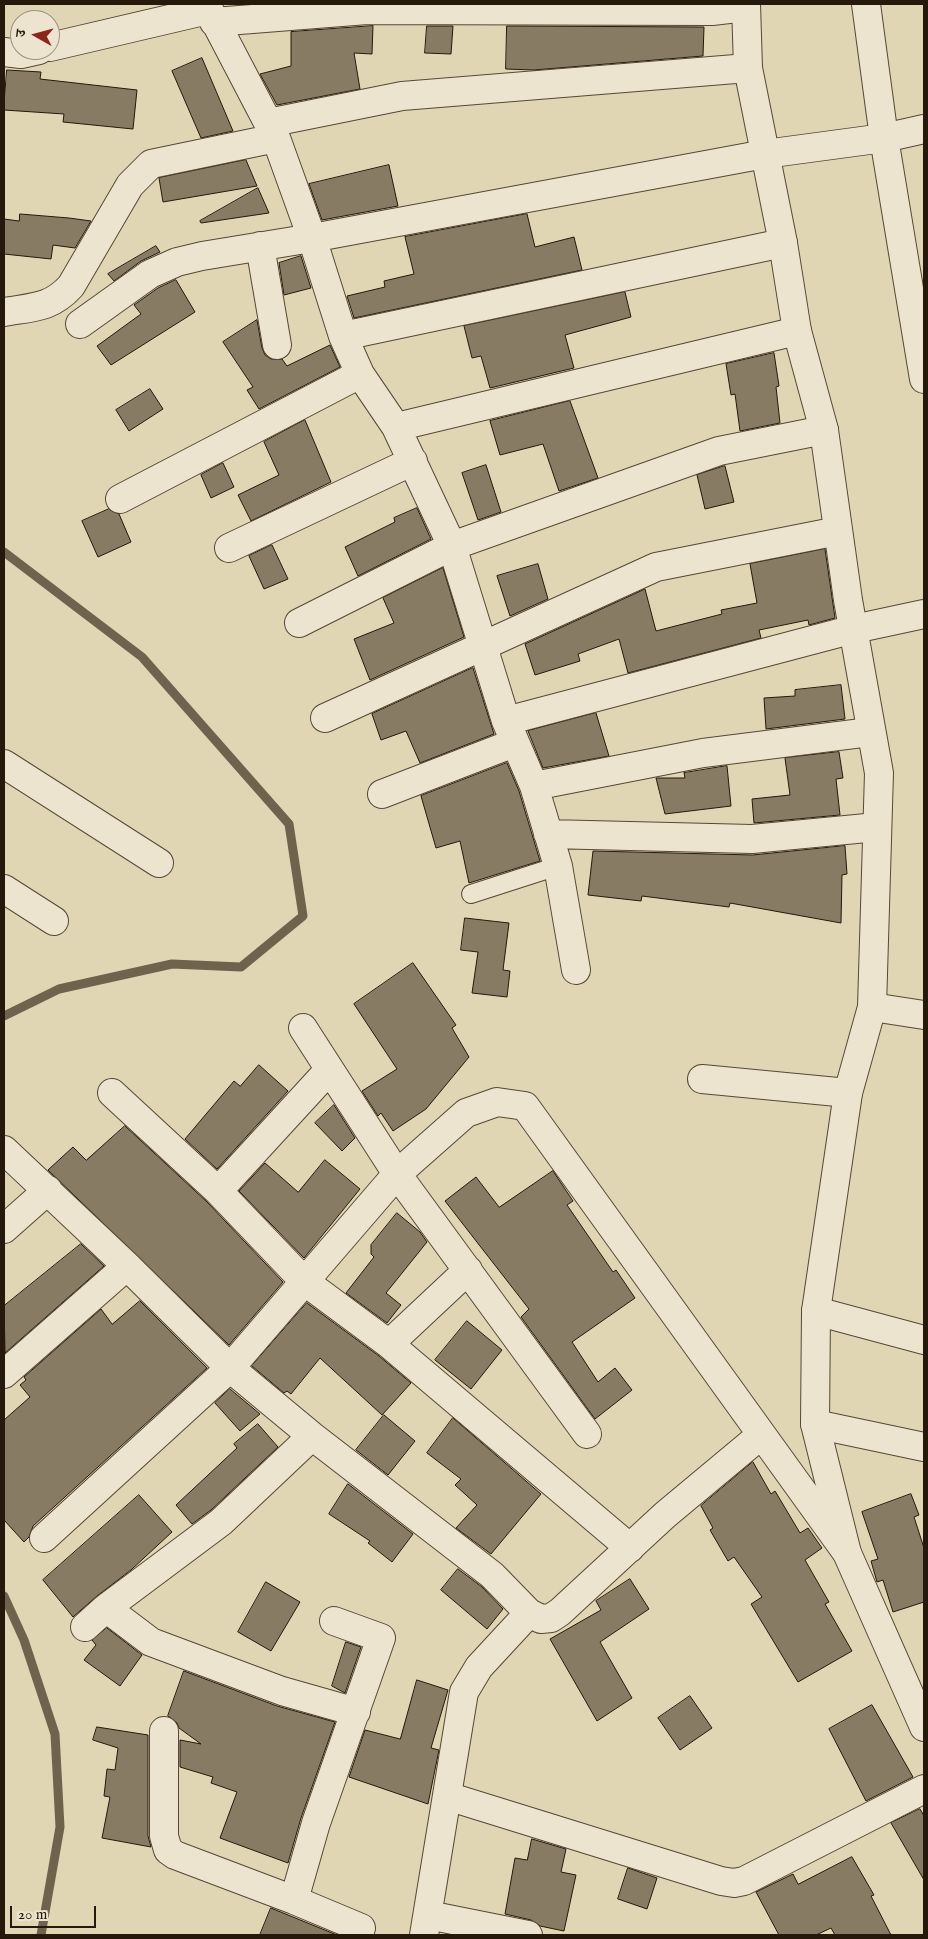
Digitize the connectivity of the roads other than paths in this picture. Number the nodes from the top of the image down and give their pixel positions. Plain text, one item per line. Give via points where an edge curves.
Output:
1 (866, 4) edge
2 (746, 6) edge
3 (367, 7) edge
4 (711, 8) edge
5 (209, 12) edge
6 (60, 45) edge
7 (748, 68) junction
8 (924, 129) edge
9 (272, 131) junction
10 (884, 138) junction
11 (765, 154) junction
12 (312, 238) junction
13 (783, 242) junction
14 (260, 246) junction
15 (4, 312) edge
16 (80, 324) dead end
17 (796, 331) junction
18 (343, 336) junction
19 (277, 345) dead end
20 (360, 374) junction
21 (924, 379) edge
22 (396, 427) junction
23 (824, 430) junction
24 (412, 461) junction
25 (120, 499) dead end
26 (838, 531) junction
27 (452, 546) junction
28 (229, 548) dead end
29 (924, 614) edge
30 (300, 623) dead end
31 (854, 629) junction
32 (483, 646) junction
33 (325, 718) dead end
34 (510, 732) junction
35 (870, 732) junction
36 (4, 764) edge
37 (534, 786) junction
38 (382, 794) dead end
39 (877, 827) junction
40 (548, 834) junction
41 (159, 863) dead end
42 (558, 866) junction
43 (4, 890) edge
44 (471, 894) dead end
45 (54, 921) dead end
46 (576, 970) dead end
47 (872, 1007) junction
48 (924, 1015) edge
49 (303, 1028) dead end
50 (329, 1070) junction
51 (702, 1079) dead end
52 (112, 1093) dead end
53 (848, 1093) junction
54 (4, 1150) edge
55 (397, 1174) junction
56 (48, 1190) junction
57 (218, 1191) junction
58 (4, 1228) edge
59 (127, 1266) junction
60 (468, 1270) junction
61 (304, 1281) junction
62 (816, 1310) junction
63 (924, 1340) edge
64 (389, 1344) junction
65 (230, 1368) junction
66 (4, 1374) edge
67 (815, 1424) junction
68 (587, 1434) dead end
69 (761, 1435) junction
70 (312, 1436) junction
71 (924, 1447) edge
72 (44, 1538) dead end
73 (630, 1548) junction
74 (847, 1553) junction
75 (106, 1608) junction
76 (529, 1613) junction
77 (334, 1621) dead end
78 (85, 1627) dead end
79 (356, 1712) junction
80 (924, 1727) edge
81 (164, 1731) dead end
82 (924, 1789) edge
83 (447, 1796) junction
84 (294, 1900) junction
85 (426, 1925) edge
86 (361, 1928) dead end
87 (528, 1935) edge

1 - 10 street
2 - 4 street
2 - 7 street
3 - 4 street
3 - 5 street
5 - 6 street
5 - 9 street
7 - 9 street via 402,96
7 - 11 street
8 - 10 street
9 - 12 street
9 - 15 street via 151,164 130,185 71,286 60,299
10 - 11 street
10 - 21 street
11 - 12 street
11 - 13 street
12 - 14 street
12 - 18 street
13 - 17 street
13 - 18 street
14 - 16 street via 177,262 150,274
14 - 19 street
17 - 22 street
17 - 23 street
18 - 20 street
20 - 22 street
20 - 25 street
22 - 24 street
23 - 26 street
23 - 27 street via 719,451
24 - 27 street
24 - 28 street
26 - 31 street
26 - 32 street via 656,567
27 - 30 street
27 - 32 street
29 - 31 street
31 - 34 street
31 - 35 street
32 - 33 street
32 - 34 street
34 - 37 street
34 - 38 street
35 - 37 street via 703,752
35 - 39 street via 879,773
36 - 41 street
37 - 40 street
39 - 40 street via 752,839
39 - 47 street
40 - 42 street
42 - 44 lane
42 - 46 street
43 - 45 street
47 - 48 street
47 - 53 street
49 - 50 street
50 - 55 street
50 - 57 street
51 - 53 street
52 - 57 street
53 - 62 street
54 - 56 street
55 - 60 street
55 - 61 street
55 - 69 street via 466,1113 497,1102 525,1106
56 - 58 street
56 - 59 street
57 - 61 street
59 - 65 street
59 - 66 street
60 - 64 street
60 - 68 street
61 - 64 street
61 - 65 street
62 - 63 street
62 - 67 street
64 - 73 street
65 - 70 street
65 - 72 street
67 - 71 street
67 - 74 street
69 - 73 street
69 - 74 street
70 - 75 street via 221,1522
70 - 76 street via 492,1575
73 - 76 street via 551,1618 541,1619
74 - 80 street
75 - 78 street
75 - 79 street via 151,1642 282,1691
76 - 83 street via 479,1667 464,1692
77 - 79 street via 381,1638
79 - 84 street via 316,1823
81 - 84 street via 164,1836 168,1850
82 - 83 street via 744,1881 734,1883
83 - 85 street
84 - 86 street
85 - 87 street

